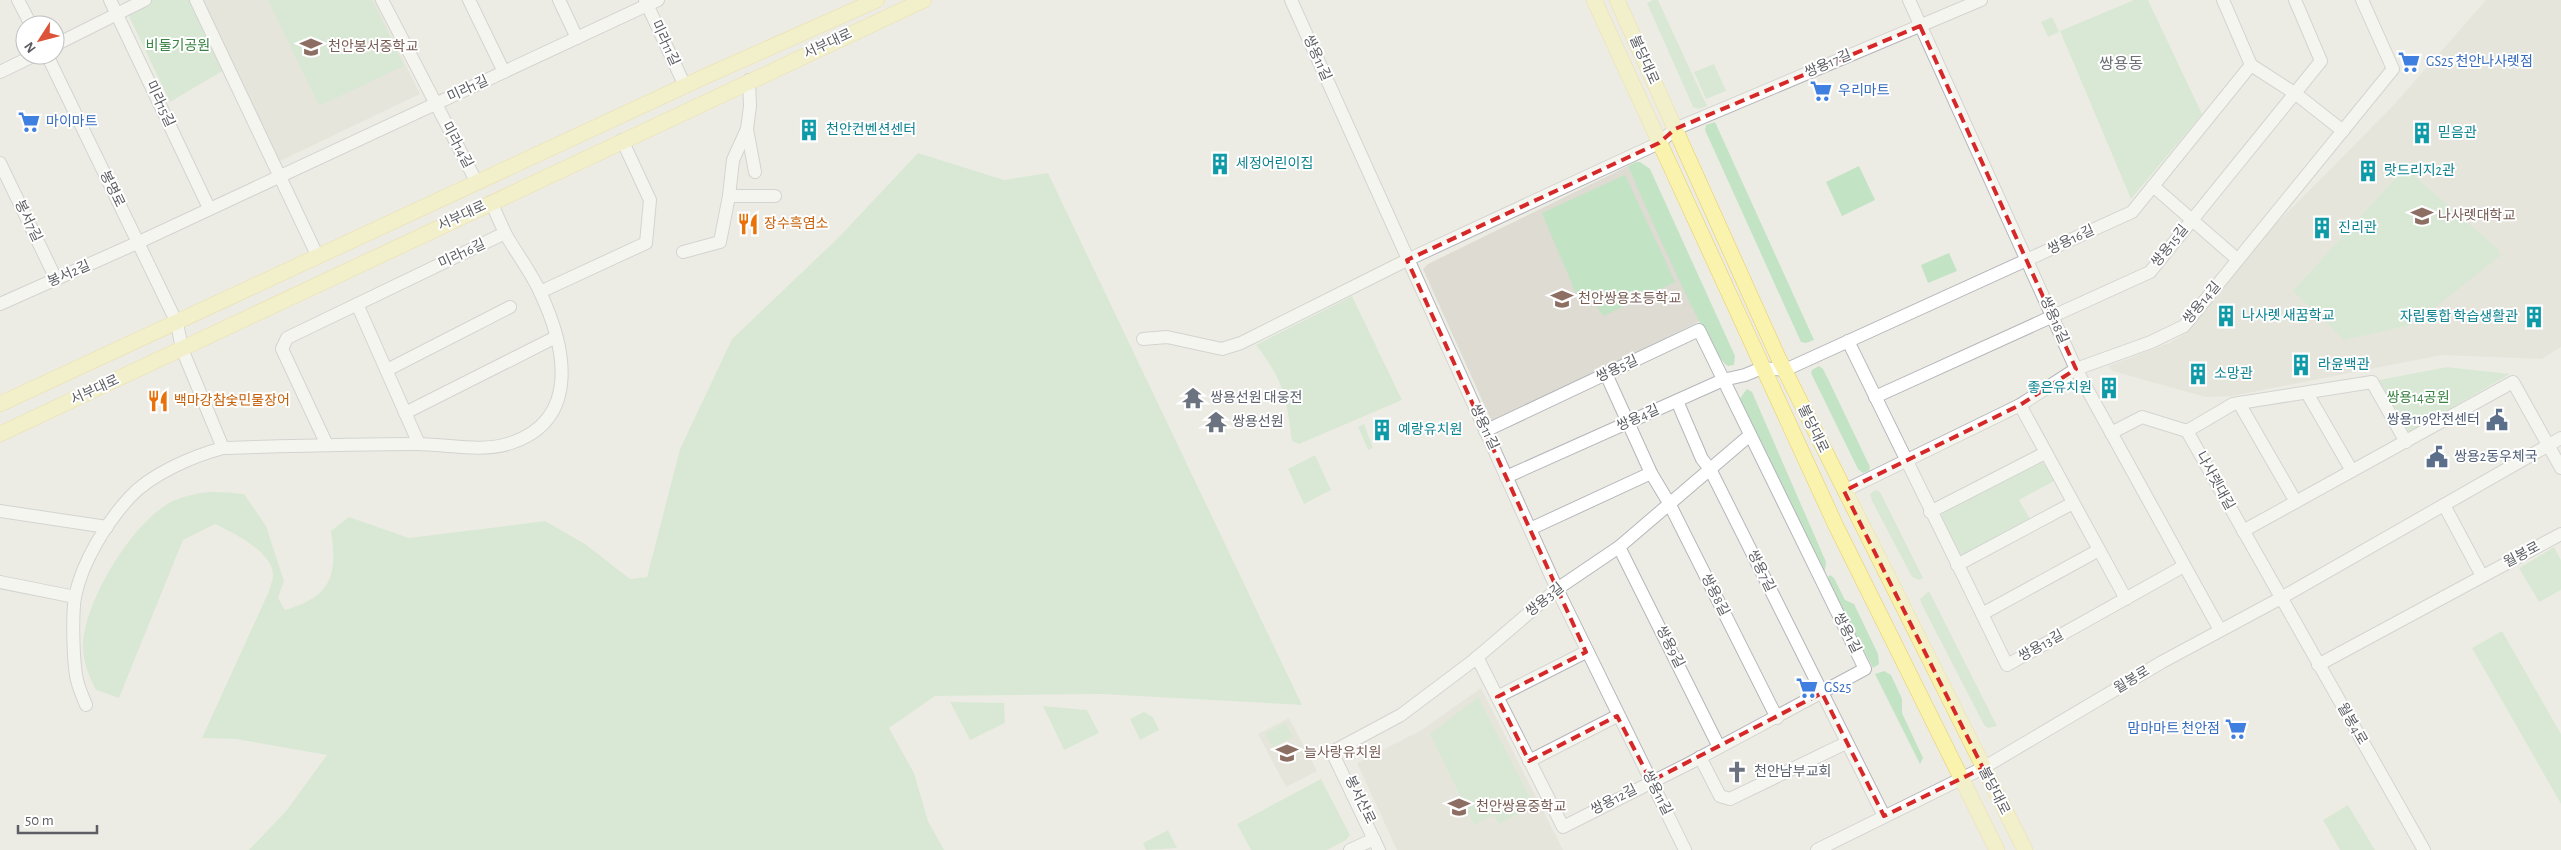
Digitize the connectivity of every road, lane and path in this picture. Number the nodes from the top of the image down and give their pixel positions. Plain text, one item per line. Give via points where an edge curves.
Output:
1 (18, 0) edge
2 (110, 0) edge
3 (145, 0) edge
4 (196, 0) edge
5 (382, 0) edge
6 (469, 0) edge
7 (559, 0) edge
8 (877, 0) edge
9 (1291, 0) edge
10 (1594, 0) edge
11 (1617, 0) edge
12 (1909, 0) edge
13 (1981, 0) edge
14 (2223, 0) edge
15 (2295, 0) edge
16 (2362, 0) edge
17 (650, 2) edge
18 (916, 2) edge
19 (117, 14) junction
20 (26, 15) edge
21 (1920, 26) junction
22 (577, 38) junction
23 (65, 40) edge
24 (15, 65) edge
25 (52, 65) edge
26 (2251, 65) junction
27 (0, 72) edge
28 (504, 72) junction
29 (749, 80) junction
30 (685, 86) junction
31 (2296, 94) junction
32 (436, 104) junction
33 (747, 129) junction
34 (1676, 129) junction
35 (2343, 131) junction
36 (622, 140) junction
37 (1659, 143) junction
38 (0, 164) edge
39 (755, 172) dead end
40 (279, 178) junction
41 (477, 183) junction
42 (2152, 186) junction
43 (729, 196) junction
44 (775, 196) dead end
45 (491, 202) junction
46 (209, 208) junction
47 (2191, 220) junction
48 (505, 234) junction
49 (138, 243) junction
50 (683, 252) dead end
51 (318, 257) junction
52 (2237, 259) junction
53 (1407, 260) junction
54 (2027, 260) junction
55 (56, 279) junction
56 (540, 292) junction
57 (0, 304) edge
58 (357, 304) junction
59 (510, 307) dead end
60 (2053, 316) junction
61 (177, 323) junction
62 (556, 337) junction
63 (1143, 339) dead end
64 (1848, 341) junction
65 (182, 350) junction
66 (1773, 369) junction
67 (2076, 369) junction
68 (387, 370) junction
69 (1606, 374) junction
70 (1723, 380) junction
71 (2307, 393) junction
72 (1875, 397) junction
73 (1676, 401) junction
74 (2238, 403) junction
75 (0, 404) edge
76 (2020, 405) junction
77 (405, 414) junction
78 (1629, 422) junction
79 (2187, 430) junction
80 (1485, 431) junction
81 (2111, 433) junction
82 (0, 434) edge
83 (1750, 436) junction
84 (2561, 438) edge
85 (2406, 442) junction
86 (419, 444) junction
87 (328, 445) junction
88 (2548, 445) junction
89 (223, 448) junction
90 (2045, 453) junction
91 (1905, 461) junction
92 (2561, 468) edge
93 (1710, 469) junction
94 (2352, 471) junction
95 (1651, 472) junction
96 (1506, 477) junction
97 (1844, 491) junction
98 (2073, 502) junction
99 (2296, 502) junction
100 (1669, 503) junction
101 (2444, 505) junction
102 (0, 511) edge
103 (1930, 512) junction
104 (107, 527) junction
105 (1530, 529) junction
106 (2244, 531) junction
107 (2561, 534) edge
108 (1619, 546) junction
109 (2099, 550) junction
110 (1957, 565) junction
111 (2184, 566) junction
112 (2482, 576) junction
113 (0, 582) edge
114 (1557, 590) junction
115 (75, 597) junction
116 (2281, 598) junction
117 (2126, 599) junction
118 (1982, 614) junction
119 (2220, 630) junction
120 (1586, 652) junction
121 (1477, 657) junction
122 (2318, 665) junction
123 (1822, 693) junction
124 (1497, 697) junction
125 (86, 705) dead end
126 (1617, 716) junction
127 (1777, 718) junction
128 (1846, 742) junction
129 (1719, 747) junction
130 (1334, 752) junction
131 (1700, 757) junction
132 (1529, 761) junction
133 (1983, 768) junction
134 (1960, 779) junction
135 (1651, 781) junction
136 (1884, 816) junction
137 (1376, 844) edge
138 (1350, 850) edge
139 (1384, 850) edge
140 (1685, 850) edge
141 (1817, 850) edge
142 (1996, 850) edge
143 (2025, 850) edge
144 (2424, 850) edge

1 - 20 street
2 - 19 street, 미라15길
3 - 19 street
4 - 40 street
5 - 32 street, 미라14길
6 - 28 street
7 - 22 street
8 - 30 main road, 서부대로
9 - 53 street, 쌍용11길
10 - 37 main road, 불당대로
11 - 34 main road, 불당대로
12 - 21 street, 쌍용18길
13 - 21 street, 쌍용17길
14 - 26 street
15 - 31 street, 쌍용15길 via 2321,61
16 - 35 street, 쌍용14길 via 2393,69
17 - 22 street, 미라1길
17 - 30 street, 미라11길
18 - 29 main road, 서부대로
19 - 23 street
19 - 46 street, 미라15길
21 - 34 street, 쌍용17길
21 - 54 street, 쌍용18길
22 - 28 street, 미라1길
24 - 27 street
25 - 49 street, 봉명로
26 - 31 street
26 - 42 street, 쌍용16길
28 - 32 street, 미라1길
29 - 33 street
29 - 36 main road, 서부대로
30 - 41 main road, 서부대로
31 - 35 street
31 - 47 street, 쌍용15길
32 - 40 street, 미라1길
32 - 41 street, 미라14길
33 - 39 street
33 - 43 street via 733,160
34 - 37 street, 쌍용17길
34 - 66 main road, 불당대로
35 - 52 street, 쌍용14길
36 - 45 main road, 서부대로
36 - 56 street via 650,200 646,243
37 - 53 street, 쌍용17길
37 - 66 main road, 불당대로
38 - 55 street, 봉서7길
40 - 46 street, 미라1길
40 - 51 street
41 - 51 main road, 서부대로
42 - 47 street
42 - 54 street, 쌍용16길 via 2132,212
43 - 44 street
43 - 50 street via 720,242
45 - 48 street
45 - 65 main road, 서부대로
46 - 49 street, 미라1길
47 - 52 street
47 - 60 street, 쌍용15길 via 2150,272
48 - 56 street
48 - 58 street, 미라16길
49 - 55 street, 봉서2길
49 - 61 street, 봉명로
51 - 61 main road, 서부대로
52 - 67 street, 쌍용14길 via 2184,326 2151,342
53 - 63 street, 쌍용17길 via 1241,343 1222,349 1167,337
53 - 80 street, 쌍용11길
54 - 60 street, 쌍용18길
54 - 64 street, 쌍용16길
55 - 57 street, 봉서2길
56 - 62 street
58 - 68 street
58 - 87 street, 미라16길 via 287,338 282,349
59 - 68 street
60 - 67 street, 쌍용18길
60 - 72 street, 쌍용15길
61 - 65 street, 봉명로
61 - 75 main road, 서부대로
62 - 77 street
62 - 86 street via 563,380 559,400 549,418 533,432 510,444 479,447
64 - 66 street, 쌍용16길
64 - 72 street, 쌍용13길
65 - 82 main road, 서부대로
65 - 89 street
66 - 70 street, 쌍용4길
66 - 97 main road, 불당대로
66 - 134 main road, 불당대로
67 - 76 street, 쌍용14길
67 - 81 street, 쌍용18길
68 - 77 street
69 - 70 street, 쌍용5길 via 1699,330
69 - 78 street, 쌍용8길
69 - 80 street, 쌍용5길
70 - 73 street, 쌍용4길
70 - 83 street, 쌍용1길
71 - 74 street
71 - 85 street via 2372,382
71 - 94 street
72 - 91 street, 쌍용13길
73 - 78 street, 쌍용4길
73 - 93 street, 쌍용7길 via 1702,459
74 - 79 street
74 - 99 street
76 - 90 street
76 - 91 street, 쌍용14길
77 - 86 street
78 - 95 street, 쌍용8길
78 - 96 street, 쌍용4길
79 - 81 street via 2142,417
79 - 106 street, 나사렛대길
80 - 96 street, 쌍용11길
81 - 111 street, 쌍용18길
83 - 93 street, 쌍용3길
83 - 123 street, 쌍용1길 via 1865,669
84 - 88 street, 월봉로
85 - 88 street via 2513,382
85 - 94 street
86 - 87 street
87 - 89 street
88 - 92 street
88 - 101 street, 월봉로
89 - 104 street via 164,472 130,496
90 - 98 street
90 - 103 street
91 - 97 street, 쌍용14길
91 - 103 street, 쌍용13길
93 - 100 street, 쌍용3길
93 - 123 street, 쌍용7길
94 - 99 street
95 - 100 street, 쌍용8길
95 - 105 street
96 - 105 street, 쌍용11길
97 - 133 main road, 불당대로
98 - 109 street
98 - 110 street
99 - 106 street
100 - 108 street, 쌍용3길
100 - 127 street, 쌍용8길
101 - 112 street
101 - 116 street, 월봉로
102 - 104 street
103 - 110 street, 쌍용13길
104 - 115 street via 85,567
105 - 114 street, 쌍용11길
106 - 116 street, 나사렛대길
107 - 112 street, 월봉로
108 - 114 street, 쌍용3길
108 - 129 street, 쌍용9길
109 - 117 street
109 - 118 street
110 - 118 street, 쌍용13길
111 - 117 street, 쌍용13길
111 - 119 street, 쌍용18길
112 - 122 street, 월봉로
113 - 115 street
114 - 120 street, 쌍용11길
114 - 121 street, 쌍용3길
115 - 125 street via 77,680
116 - 119 street, 월봉로
116 - 122 street, 월봉4로
117 - 118 street, 쌍용13길 via 2007,665
119 - 133 street, 월봉로
120 - 124 street
120 - 126 street, 쌍용11길
121 - 124 street, 쌍용12길
121 - 130 street, 쌍용3길 via 1401,715
122 - 144 street, 월봉4로
123 - 127 street, 쌍용1길
123 - 128 street, 쌍용7길
124 - 132 street, 쌍용12길
126 - 132 street
126 - 135 street, 쌍용11길
127 - 129 street, 쌍용1길
128 - 131 street via 1730,799 1720,796
128 - 136 street, 쌍용7길
129 - 131 street, 쌍용1길
130 - 137 street, 봉서산로
130 - 139 street, 봉서산로
131 - 135 street, 쌍용1길
132 - 135 street, 쌍용12길 via 1562,827
133 - 134 street, 월봉로
133 - 143 main road, 불당대로
134 - 136 street, 월봉로
134 - 142 main road, 불당대로
135 - 140 street, 쌍용11길
136 - 141 street, 월봉로
137 - 138 street

